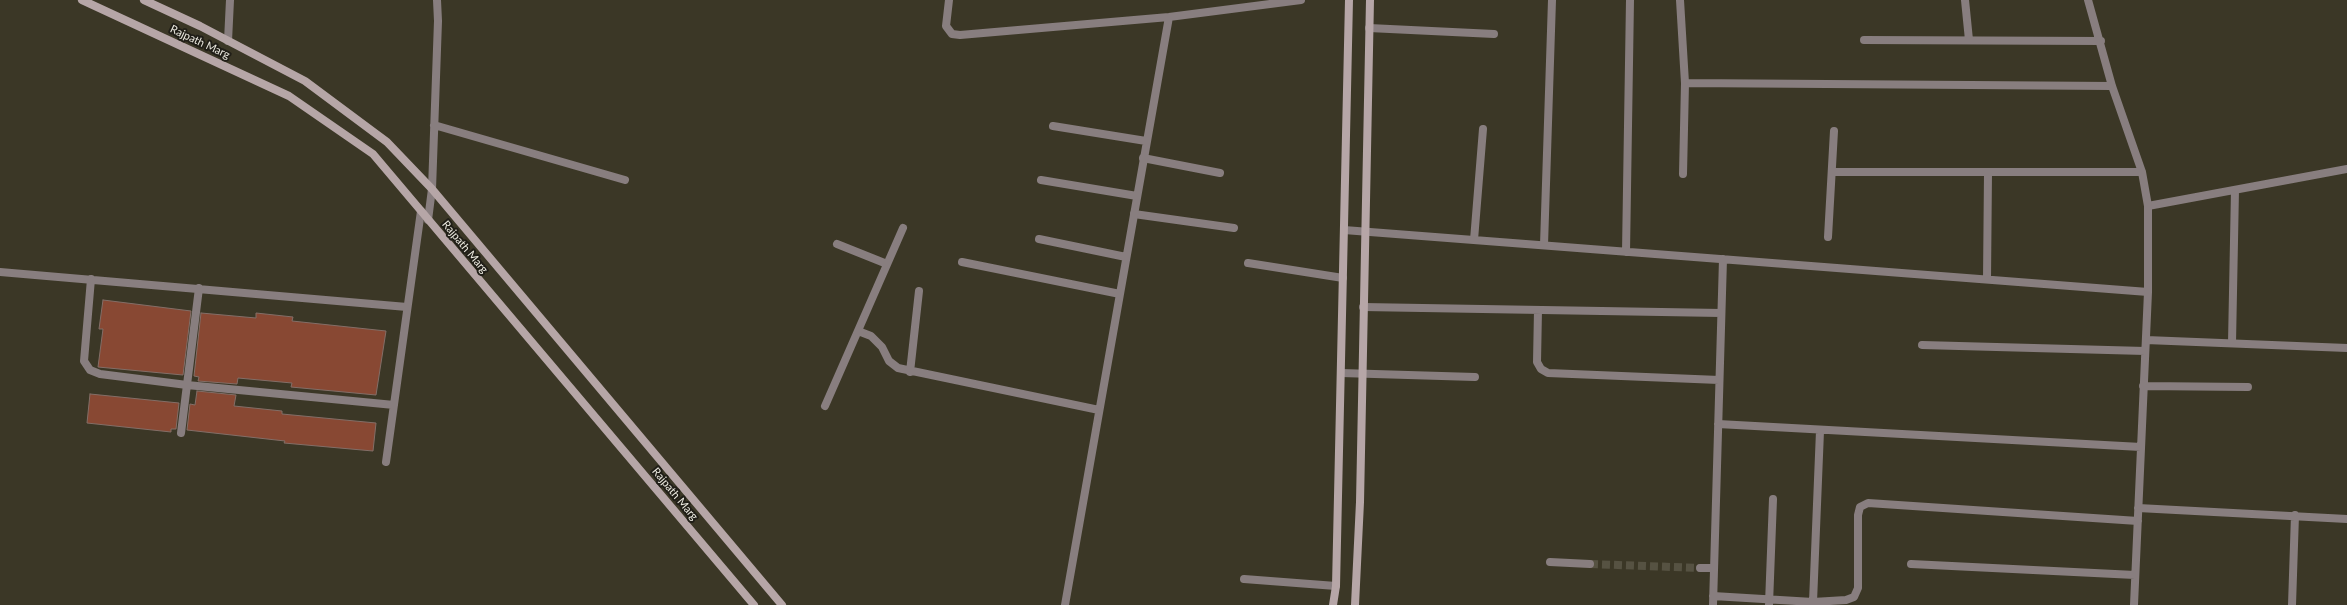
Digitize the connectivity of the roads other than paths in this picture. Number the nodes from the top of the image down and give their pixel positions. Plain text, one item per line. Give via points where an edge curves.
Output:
1 (82, 0) edge
2 (144, 0) edge
3 (230, 0) edge
4 (437, 0) edge
5 (949, 0) edge
6 (1301, 0) edge
7 (1349, 0) edge
8 (1370, 0) edge
9 (1552, 0) edge
10 (1630, 0) edge
11 (1680, 0) edge
12 (1965, 0) edge
13 (2088, 0) edge
14 (1169, 17) junction
15 (1369, 28) junction
16 (1494, 34) dead end
17 (1864, 40) dead end
18 (1969, 40) junction
19 (228, 41) junction
20 (2101, 41) junction
21 (1685, 83) junction
22 (2112, 86) junction
23 (434, 125) junction
24 (1053, 126) dead end
25 (1483, 129) dead end
26 (1834, 131) dead end
27 (1146, 141) junction
28 (1143, 158) junction
29 (2347, 169) edge
30 (1832, 172) junction
31 (1988, 172) junction
32 (2142, 172) junction
33 (1220, 173) dead end
34 (1683, 174) dead end
35 (625, 180) dead end
36 (1041, 180) dead end
37 (432, 189) junction
38 (2235, 190) junction
39 (1137, 196) junction
40 (2148, 206) junction
41 (421, 211) junction
42 (1134, 214) junction
43 (428, 220) junction
44 (903, 228) dead end
45 (1234, 228) dead end
46 (1344, 230) junction
47 (1364, 232) junction
48 (1828, 237) dead end
49 (1039, 239) dead end
50 (1474, 240) junction
51 (837, 244) dead end
52 (1544, 245) junction
53 (1626, 252) junction
54 (1126, 257) junction
55 (1723, 259) junction
56 (962, 262) dead end
57 (1248, 263) dead end
58 (887, 264) junction
59 (0, 272) edge
60 (1343, 278) junction
61 (91, 279) junction
62 (1987, 279) junction
63 (199, 288) junction
64 (919, 291) dead end
65 (2148, 292) junction
66 (1120, 294) junction
67 (408, 307) junction
68 (1363, 307) junction
69 (1538, 310) junction
70 (1721, 313) junction
71 (858, 331) junction
72 (2146, 340) junction
73 (2232, 343) junction
74 (1922, 345) dead end
75 (2347, 348) edge
76 (2145, 351) junction
77 (910, 372) junction
78 (1341, 374) junction
79 (1362, 374) junction
80 (1475, 378) dead end
81 (1719, 380) junction
82 (187, 385) junction
83 (2144, 386) junction
84 (2248, 387) dead end
85 (394, 405) junction
86 (825, 406) dead end
87 (1100, 410) junction
88 (1718, 424) junction
89 (1820, 431) junction
90 (181, 433) dead end
91 (2141, 447) junction
92 (386, 462) dead end
93 (1773, 499) dead end
94 (2138, 508) junction
95 (2294, 515) junction
96 (2347, 518) edge
97 (2138, 521) junction
98 (1550, 562) dead end
99 (1590, 564) tunnel mouth
100 (1911, 564) dead end
101 (1700, 568) tunnel mouth
102 (1714, 568) junction
103 (2135, 575) junction
104 (1244, 579) dead end
105 (1336, 586) junction
106 (1713, 596) junction
107 (1813, 602) junction
108 (1769, 603) edge
109 (754, 605) edge
110 (782, 605) edge
111 (1065, 605) edge
112 (1333, 605) edge
113 (1355, 605) edge
114 (1713, 605) edge
115 (2134, 605) edge
116 (2292, 605) edge

1 - 41 main road, Rajpath Marg via 289,96 372,154
2 - 19 main road, Rajpath Marg
3 - 19 street
4 - 23 street
5 - 14 street via 946,26 952,34 960,35
6 - 14 street
7 - 46 main road
8 - 15 main road
9 - 52 street
10 - 53 street
11 - 21 street
12 - 18 street
13 - 20 street
14 - 27 street
15 - 16 street
15 - 47 main road
17 - 18 street
18 - 20 street
19 - 37 main road, Rajpath Marg via 305,81 387,142
20 - 22 street
21 - 22 street
21 - 34 street
22 - 32 street
23 - 35 street
23 - 37 street
24 - 27 street
25 - 50 street
26 - 30 street
27 - 28 street
28 - 33 street
28 - 39 street
29 - 38 street
30 - 31 street
30 - 48 street
31 - 32 street
31 - 62 street
32 - 40 street
36 - 39 street
37 - 43 street
37 - 110 main road, Rajpath Marg
38 - 40 street
38 - 73 street
39 - 42 street
40 - 65 street
41 - 43 main road, Rajpath Marg
41 - 67 street
42 - 45 street
42 - 54 street
43 - 109 main road, Rajpath Marg
44 - 58 street
46 - 47 street
46 - 60 main road
47 - 50 street
47 - 68 main road
49 - 54 street
50 - 52 street
51 - 58 street
52 - 53 street
53 - 55 street
54 - 66 street
55 - 62 street
55 - 70 street
56 - 66 street
57 - 60 street
58 - 71 street
59 - 61 street
60 - 78 main road
61 - 63 street
61 - 82 street via 84,362 90,370 100,374
62 - 65 street
63 - 67 street
63 - 82 street
64 - 77 street
65 - 72 street
66 - 87 street
67 - 85 street
68 - 69 street
68 - 79 main road
69 - 70 street
69 - 81 street via 1537,362 1541,369 1548,373
70 - 81 street
71 - 77 street via 871,336 882,347 889,361 898,368
71 - 86 street
72 - 73 street
72 - 76 street
73 - 75 street
74 - 76 street
76 - 83 street
77 - 87 street
78 - 79 street
78 - 105 main road
79 - 80 street
79 - 113 main road
81 - 88 street
82 - 85 street
82 - 90 street
83 - 84 street
83 - 91 street
85 - 92 street
87 - 111 street
88 - 89 street
88 - 102 street
89 - 91 street
89 - 107 street
91 - 94 street
93 - 108 street
94 - 95 street
94 - 97 street
95 - 96 street
95 - 116 street
97 - 103 street
97 - 107 street via 1868,503 1860,507 1858,515 1858,588 1854,597 1846,600
98 - 99 street
100 - 103 street
101 - 102 street
102 - 106 street
103 - 115 street
104 - 105 street
105 - 112 main road
106 - 108 street
106 - 114 street
107 - 108 street

